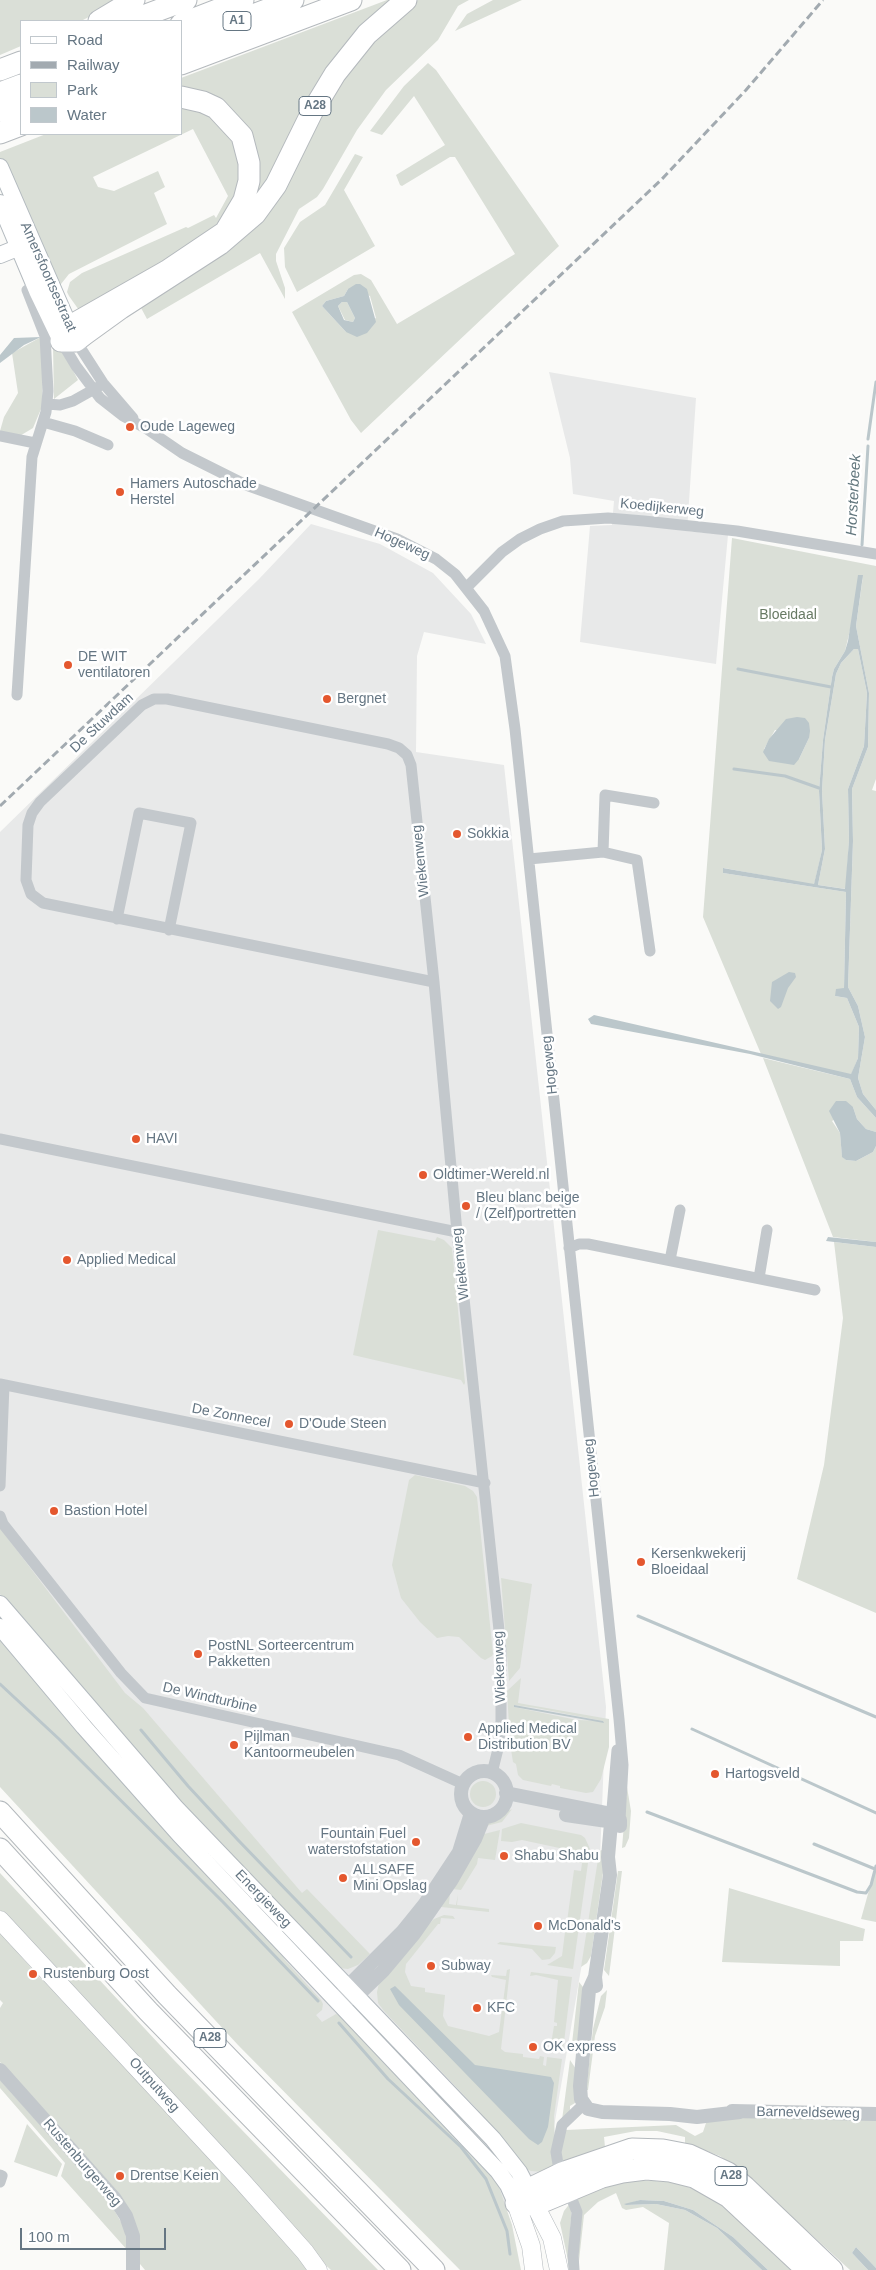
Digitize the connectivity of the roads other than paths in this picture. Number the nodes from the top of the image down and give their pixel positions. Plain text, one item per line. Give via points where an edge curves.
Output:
1 (134, 0) edge
2 (186, 0) edge
3 (243, 0) edge
4 (293, 0) edge
5 (351, 0) edge
6 (406, 0) edge
7 (101, 20) edge
8 (133, 20) edge
9 (182, 24) edge
10 (182, 42) edge
11 (20, 62) edge
12 (182, 64) edge
13 (0, 70) edge
14 (20, 85) edge
15 (0, 93) edge
16 (182, 97) edge
17 (20, 103) edge
18 (0, 111) edge
19 (20, 125) edge
20 (0, 134) edge
21 (0, 167) edge
22 (0, 202) edge
23 (18, 238) edge
24 (0, 255) edge
25 (27, 290) dead end
26 (68, 336) junction
27 (103, 383) junction
28 (93, 390) junction
29 (47, 404) junction
30 (43, 422) junction
31 (137, 423) junction
32 (0, 436) edge
33 (35, 443) junction
34 (108, 445) dead end
35 (314, 510) joint
36 (876, 554) edge
37 (466, 588) junction
38 (17, 695) dead end
39 (407, 755) joint
40 (654, 803) dead end
41 (603, 852) junction
42 (528, 860) junction
43 (117, 919) junction
44 (169, 930) junction
45 (650, 951) dead end
46 (434, 982) junction
47 (0, 1139) edge
48 (680, 1210) dead end
49 (767, 1230) dead end
50 (457, 1232) junction
51 (569, 1248) junction
52 (670, 1260) junction
53 (759, 1278) junction
54 (815, 1290) dead end
55 (2, 1385) edge
56 (485, 1483) junction
57 (0, 1486) edge
58 (0, 1516) edge
59 (0, 1604) edge
60 (0, 1627) edge
61 (492, 1773) junction
62 (463, 1784) junction
63 (505, 1798) junction
64 (0, 1812) edge
65 (478, 1815) junction
66 (615, 1819) junction
67 (0, 1849) edge
68 (0, 1920) edge
69 (352, 1992) junction
70 (337, 2002) junction
71 (0, 2070) edge
72 (584, 2104) junction
73 (876, 2114) edge
74 (0, 2175) edge
75 (0, 2182) edge
76 (566, 2182) junction
77 (527, 2199) junction
78 (305, 2252) junction
79 (133, 2270) edge
80 (318, 2270) edge
81 (327, 2270) edge
82 (400, 2270) edge
83 (434, 2270) edge
84 (534, 2270) edge
85 (558, 2270) edge
86 (574, 2270) edge
87 (806, 2270) edge
88 (832, 2270) edge

1 - 7 highway
2 - 8 highway
3 - 9 highway, A1
4 - 10 highway, A1
5 - 12 highway
6 - 26 highway, A28 via 368,34 335,74 276,184 255,214 220,244 120,308
11 - 13 highway
14 - 15 highway
16 - 26 highway via 216,108 242,136 249,163 244,200 224,232 132,293 85,316
17 - 18 highway
19 - 20 highway
21 - 23 main road, Amersfoortsestraat
22 - 23 main road, Amersfoortsestraat
23 - 24 main road
23 - 26 main road, Amersfoortsestraat
25 - 29 street, Amersfoortsestraat via 44,329 47,346
26 - 27 street, Amersfoortsestraat
26 - 28 street, Amersfoortsestraat
27 - 28 street
27 - 31 street, Amersfoortsestraat
28 - 29 street via 60,405
28 - 31 street, Amersfoortsestraat via 112,408
29 - 30 street
30 - 33 street
30 - 34 street
31 - 35 street, Amersfoortsestraat via 214,471
32 - 33 street
33 - 38 street
35 - 37 street, Hogeweg via 416,548 436,560
36 - 37 street, Koedijkerweg via 737,531 644,521 608,518 563,521 520,539
37 - 42 street, Hogeweg via 484,610 504,656 512,699
39 - 43 street, De Stuwdam via 388,744 176,701 154,699 142,705 40,802 28,824 26,880 31,894 43,903
39 - 46 street, Wiekenweg via 411,765
40 - 41 street via 605,794
41 - 42 street
41 - 45 street via 637,860
42 - 51 street, Hogeweg
43 - 44 street, De Stuwdam
43 - 44 street via 139,813 191,823
44 - 46 street, De Stuwdam
46 - 50 street, Wiekenweg
47 - 50 street
48 - 52 street
49 - 53 street
50 - 56 street, Wiekenweg
51 - 52 street via 583,1243
51 - 66 street, Hogeweg via 623,1765
52 - 53 street
53 - 54 street
55 - 56 street, De Zonnecel
55 - 57 street
56 - 61 street, Wiekenweg via 501,1649 501,1721
58 - 62 street, De Windturbine via 3,1524 121,1673 145,1698 398,1755
59 - 69 main road, Energieweg via 175,1808
60 - 70 main road, Energieweg via 84,1728 179,1834
61 - 62 street via 472,1774
61 - 63 street via 504,1783
62 - 65 street via 462,1800
63 - 65 street via 494,1814
63 - 66 street
64 - 83 highway, A28 via 167,1994
65 - 69 street via 469,1850 433,1908 383,1971
66 - 72 street, Hogeweg via 595,1977 589,1990 580,2086
67 - 82 highway, A28 via 148,2011
68 - 78 main road, Outputweg
69 - 70 street
69 - 77 main road, Energieweg via 493,2139 519,2172
70 - 77 main road, Energieweg via 508,2185
71 - 79 street, Rustenburgerweg via 126,2216 133,2236
72 - 73 street, Barneveldseweg via 597,2112 711,2117 740,2112
72 - 76 street via 560,2131 556,2156
74 - 75 street
76 - 77 highway, A28
76 - 86 street via 577,2212
76 - 87 highway, A28 via 646,2169 694,2177 729,2197
76 - 88 highway, A28 via 632,2149 689,2155 728,2173
77 - 84 main road
77 - 85 main road via 552,2238
78 - 80 main road, Outputweg
78 - 81 main road, Outputweg

